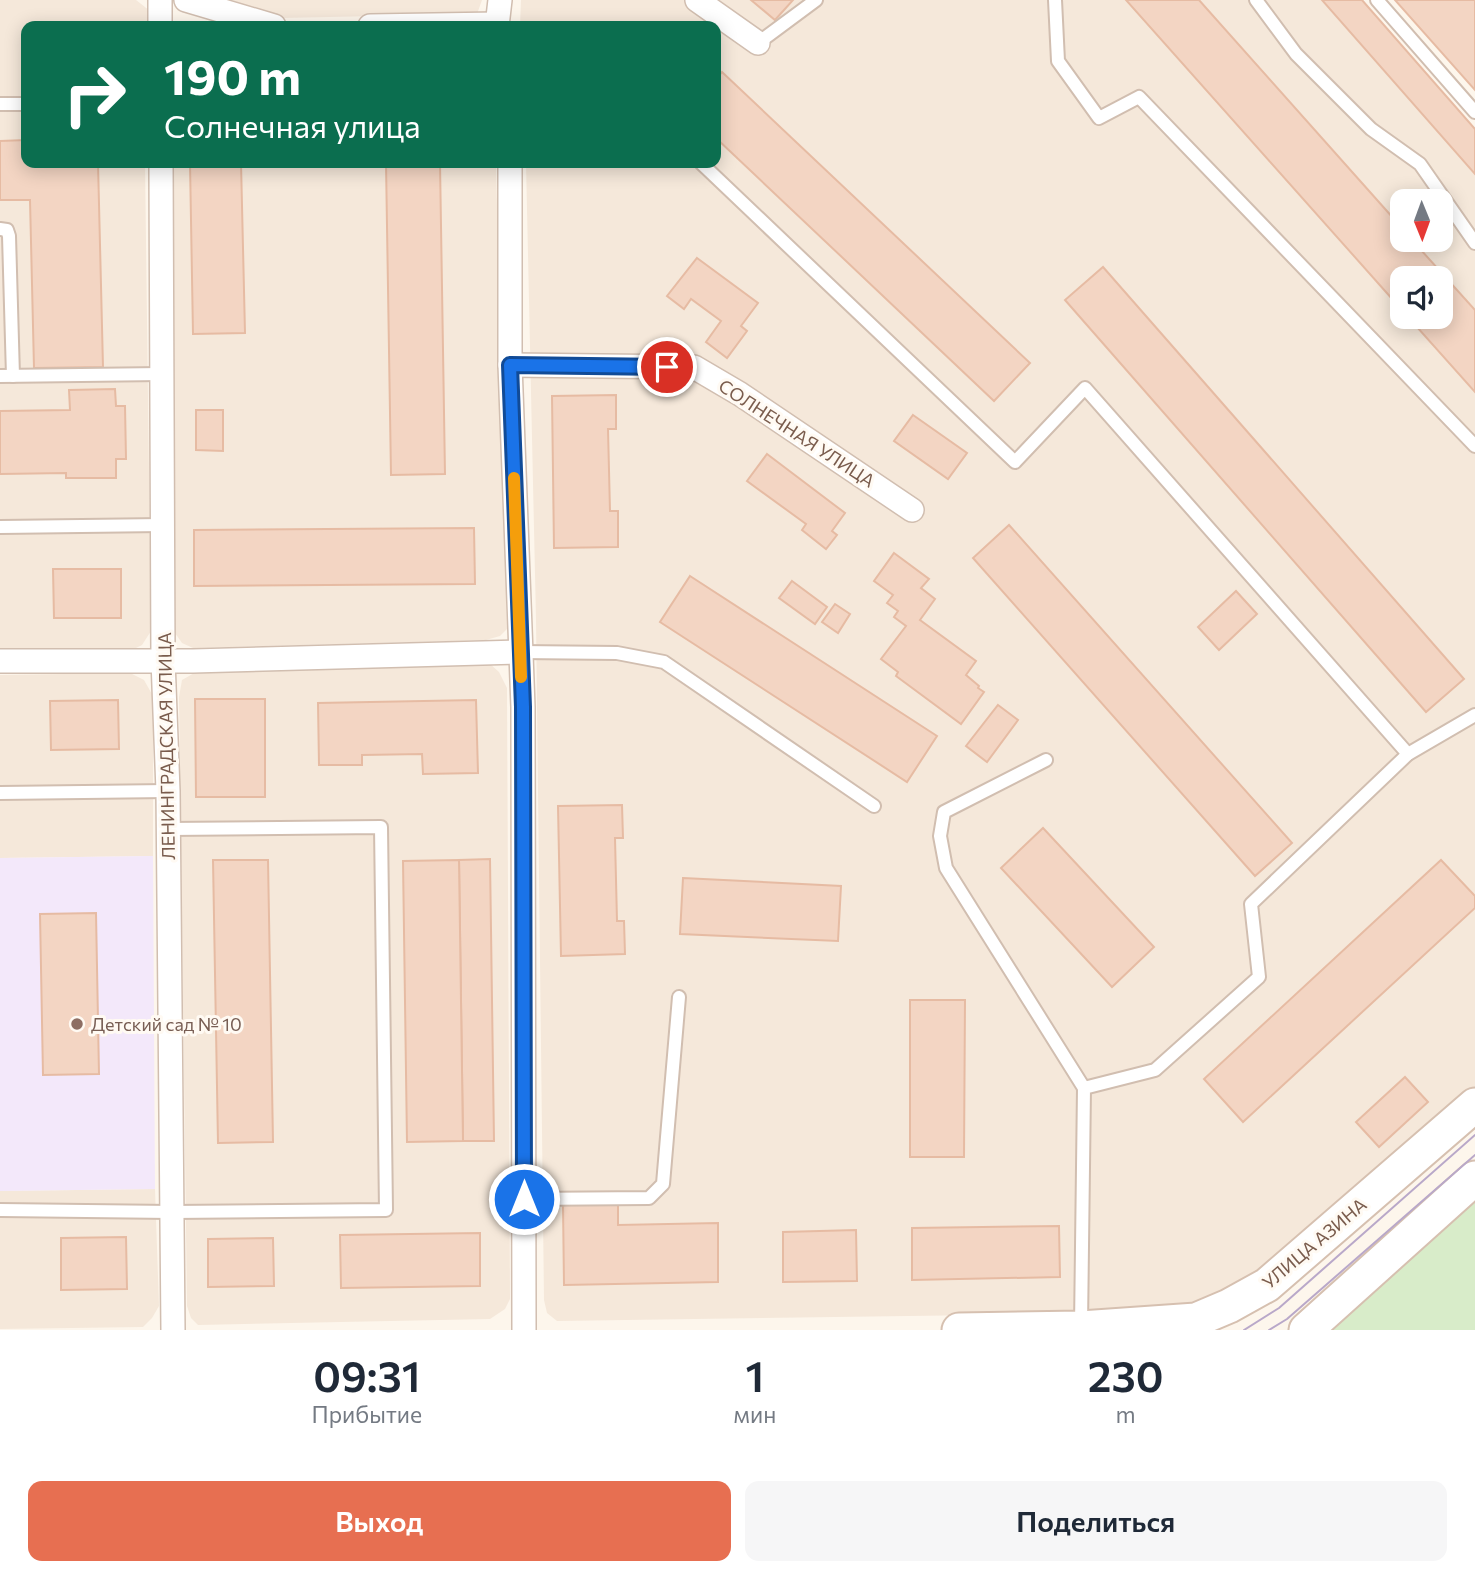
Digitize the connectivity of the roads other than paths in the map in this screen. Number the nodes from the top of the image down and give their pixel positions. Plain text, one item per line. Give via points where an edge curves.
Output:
1 (160, 0) edge
2 (186, 0) edge
3 (500, 0) edge
4 (697, 0) edge
5 (816, 0) edge
6 (1055, 0) edge
7 (1256, 0) edge
8 (1377, 0) edge
9 (160, 21) edge
10 (257, 21) edge
11 (497, 21) edge
12 (716, 21) edge
13 (721, 25) edge
14 (758, 43) joint
15 (0, 104) edge
16 (21, 104) edge
17 (1475, 112) edge
18 (161, 168) edge
19 (510, 168) edge
20 (706, 168) edge
21 (0, 229) edge
22 (1475, 243) edge
23 (510, 365) junction
24 (162, 374) junction
25 (6, 376) edge
26 (1475, 446) edge
27 (912, 510) dead end
28 (163, 525) junction
29 (0, 527) edge
30 (520, 652) junction
31 (163, 660) junction
32 (0, 661) edge
33 (1475, 715) edge
34 (1408, 754) junction
35 (1046, 761) dead end
36 (167, 791) junction
37 (0, 793) edge
38 (874, 806) dead end
39 (168, 830) junction
40 (680, 997) dead end
41 (1084, 1088) junction
42 (1475, 1105) edge
43 (1475, 1178) edge
44 (524, 1199) junction
45 (0, 1210) edge
46 (172, 1212) junction
47 (1081, 1329) edge
48 (173, 1330) edge
49 (524, 1330) edge
50 (959, 1330) edge
51 (1306, 1330) edge

1 - 9 street
2 - 10 street
3 - 11 street
4 - 12 street
5 - 14 lane
6 - 26 lane via 1058,61 1099,118 1139,97
7 - 22 lane via 1296,54 1371,129 1420,164
8 - 17 lane
13 - 14 street
15 - 16 lane
18 - 24 street, ЛЕНИНГРАДСКАЯ УЛИЦА
19 - 23 street
20 - 34 lane via 1014,462 1085,388
21 - 25 lane via 7,230 9,236
23 - 27 street, СОЛНЕЧНАЯ УЛИЦА via 694,367
23 - 30 street
24 - 25 lane
24 - 28 street, ЛЕНИНГРАДСКАЯ УЛИЦА
28 - 29 lane
28 - 31 street, ЛЕНИНГРАДСКАЯ УЛИЦА
30 - 31 street
30 - 38 lane via 617,653 664,662
30 - 44 street
31 - 32 street
31 - 36 street, ЛЕНИНГРАДСКАЯ УЛИЦА
33 - 34 lane
34 - 41 lane via 1251,904 1259,977 1155,1070
35 - 41 lane via 944,812 940,836 946,868
36 - 37 lane
36 - 39 street, ЛЕНИНГРАДСКАЯ УЛИЦА
39 - 46 street, ЛЕНИНГРАДСКАЯ УЛИЦА
39 - 46 lane via 381,827 386,1210
40 - 44 lane via 663,1184 649,1198
41 - 47 lane
42 - 47 main road, УЛИЦА АЗИНА via 1267,1285 1196,1321
43 - 51 main road
44 - 49 street
45 - 46 lane
46 - 48 street, ЛЕНИНГРАДСКАЯ УЛИЦА
47 - 50 main road, УЛИЦА АЗИНА

